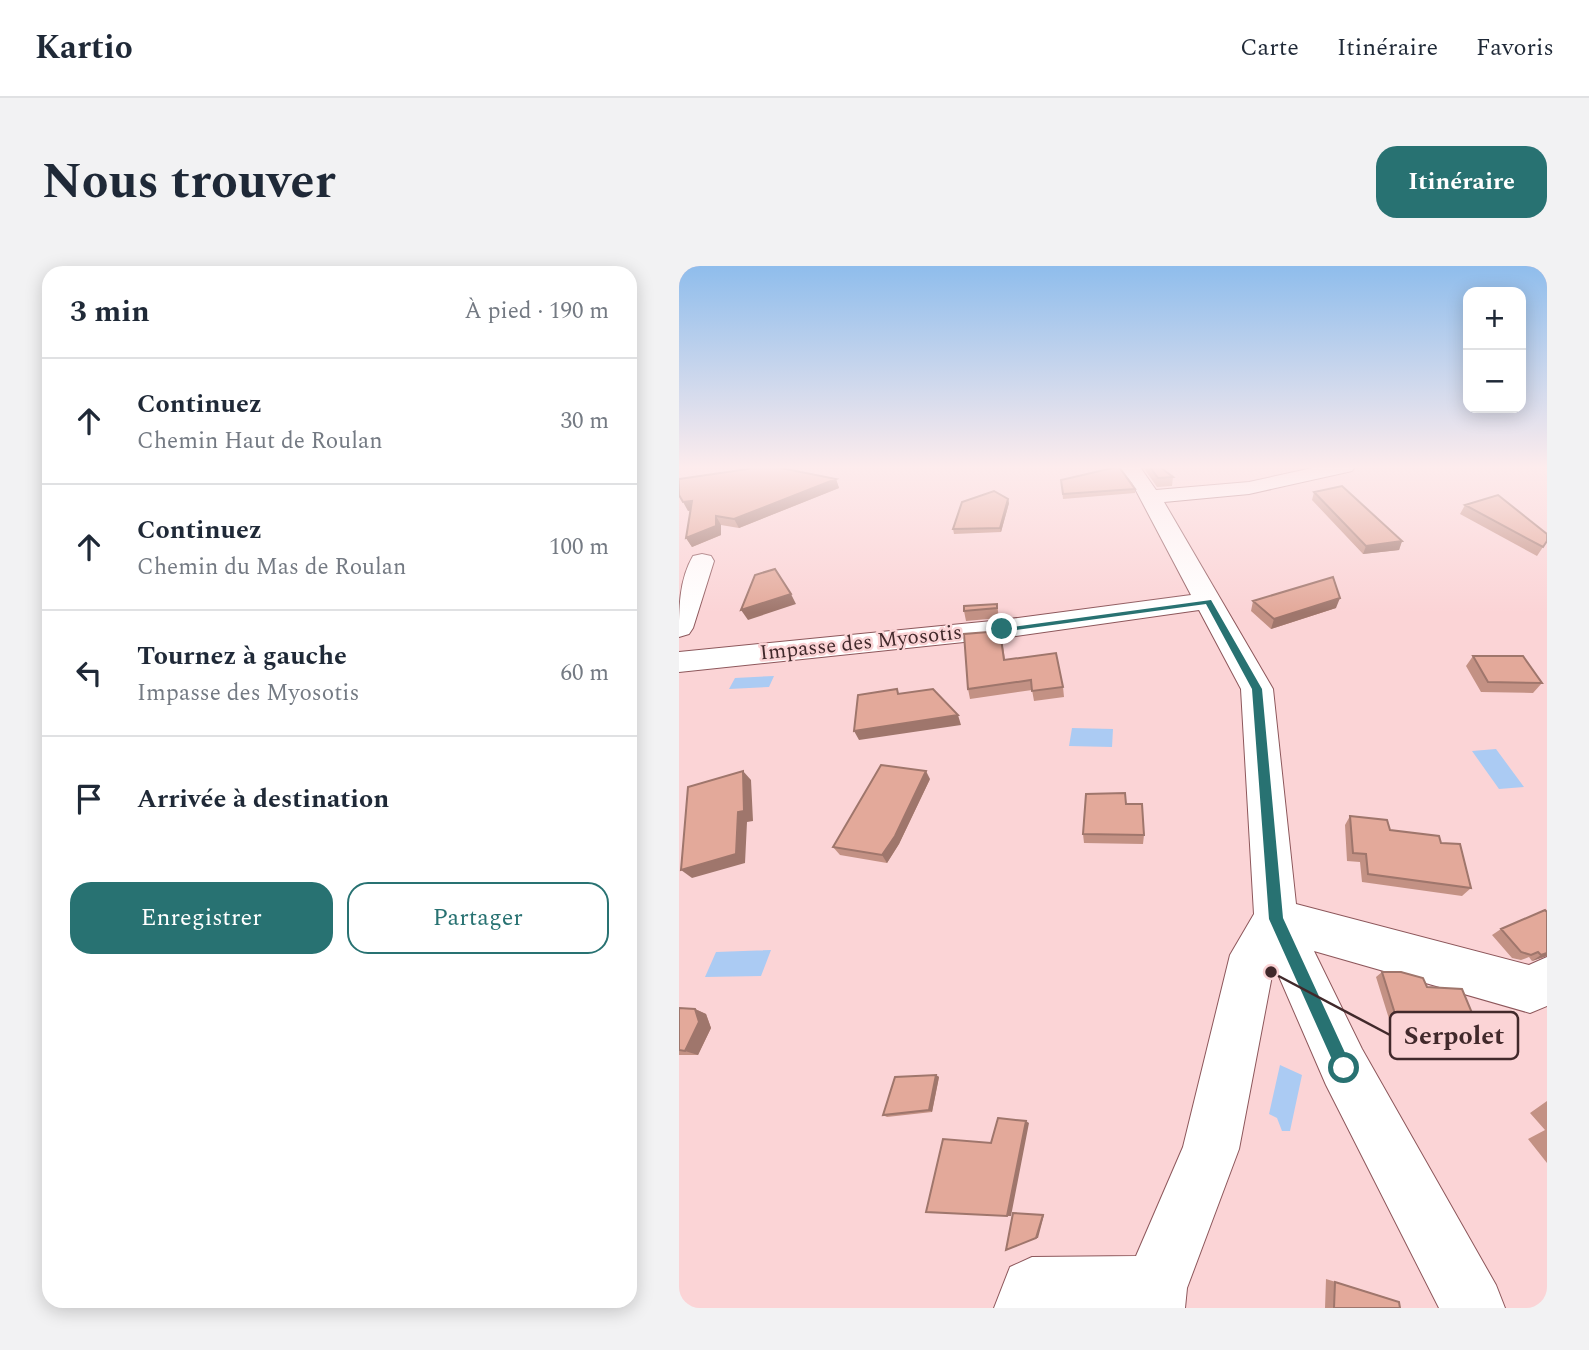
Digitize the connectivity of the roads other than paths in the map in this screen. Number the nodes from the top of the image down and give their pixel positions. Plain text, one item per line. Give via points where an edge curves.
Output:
1 (1158, 516) edge
2 (702, 561) dead end
3 (1208, 601) junction
4 (679, 628) edge
5 (679, 662) edge
6 (1276, 919) junction
7 (1547, 981) edge
8 (1154, 1298) edge
9 (1026, 1308) edge
10 (1473, 1308) edge

1 - 3 street
2 - 4 street
3 - 5 street, Impasse des Myosotis via 1002,629
3 - 6 street via 1257,689
6 - 7 street via 1530,989
6 - 8 street via 1253,954 1211,1149
6 - 10 street via 1344,1068
8 - 9 street via 1032,1289

